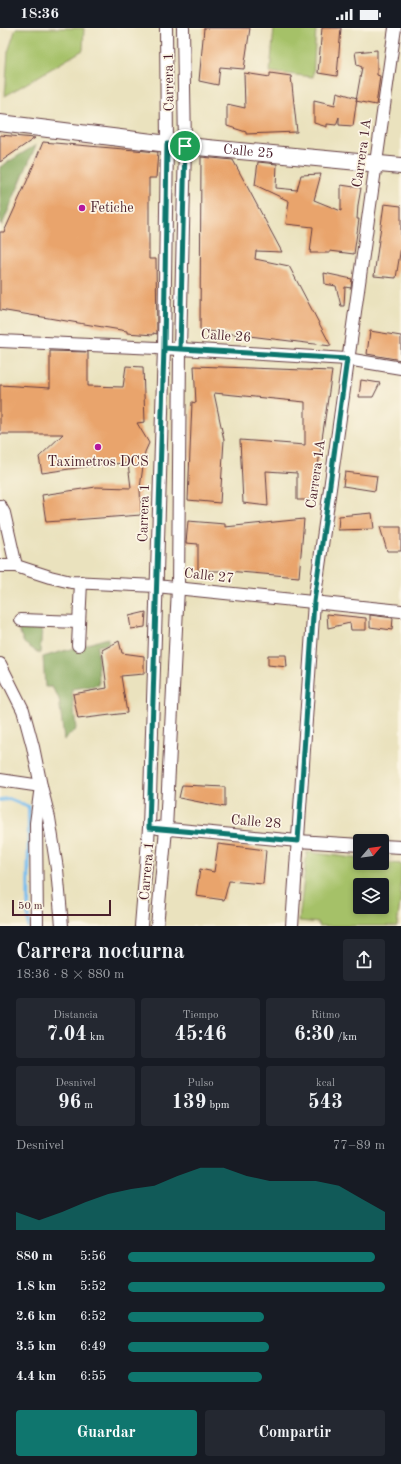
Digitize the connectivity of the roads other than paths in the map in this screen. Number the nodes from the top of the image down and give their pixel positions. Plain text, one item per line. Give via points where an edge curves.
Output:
1 (166, 28) edge
2 (183, 28) edge
3 (395, 28) edge
4 (0, 123) edge
5 (167, 144) junction
6 (185, 146) junction
7 (376, 164) junction
8 (401, 166) edge
9 (0, 340) edge
10 (164, 348) junction
11 (180, 349) junction
12 (347, 359) junction
13 (401, 368) edge
14 (0, 506) edge
15 (0, 566) edge
16 (16, 566) junction
17 (81, 582) junction
18 (156, 586) junction
19 (178, 588) junction
20 (314, 602) junction
21 (401, 611) edge
22 (21, 620) dead end
23 (79, 622) junction
24 (78, 644) dead end
25 (0, 664) edge
26 (0, 780) edge
27 (41, 786) junction
28 (149, 828) junction
29 (166, 829) junction
30 (298, 841) junction
31 (353, 845) edge
32 (389, 846) edge
33 (401, 847) edge
34 (37, 926) edge
35 (62, 926) edge
36 (141, 926) edge
37 (157, 926) edge
38 (292, 926) edge

1 - 5 street, Carrera 1
2 - 6 street, Carrera 1
3 - 7 street, Carrera 1A
4 - 5 main road, Calle 25
5 - 6 main road, Calle 25
5 - 10 street, Carrera 1
6 - 7 main road, Calle 25
6 - 11 street, Carrera 1
7 - 8 main road, Calle 25
7 - 12 street, Carrera 1A
9 - 10 street, Calle 26
10 - 11 street, Calle 26
10 - 18 street, Carrera 1
11 - 12 street, Calle 26
11 - 19 street, Carrera 1
12 - 13 street, Calle 26
12 - 20 street, Carrera 1A
14 - 16 street via 4,513
15 - 16 street, Calle 27
16 - 17 street, Calle 27 via 50,577
17 - 18 street, Calle 27
17 - 23 street
18 - 19 street, Calle 27
18 - 28 street, Carrera 1
19 - 20 street, Calle 27
19 - 29 street, Carrera 1
20 - 21 street, Calle 27
20 - 30 street, Carrera 1A
22 - 23 street
23 - 24 street
25 - 27 street via 22,710
26 - 27 street
27 - 34 street via 36,823
27 - 35 street via 55,854
28 - 29 street, Calle 28
28 - 36 street, Carrera 1
29 - 30 street, Calle 28
29 - 37 street, Carrera 1
30 - 31 street, Calle 28
30 - 38 street, Carrera 1A
32 - 33 street

